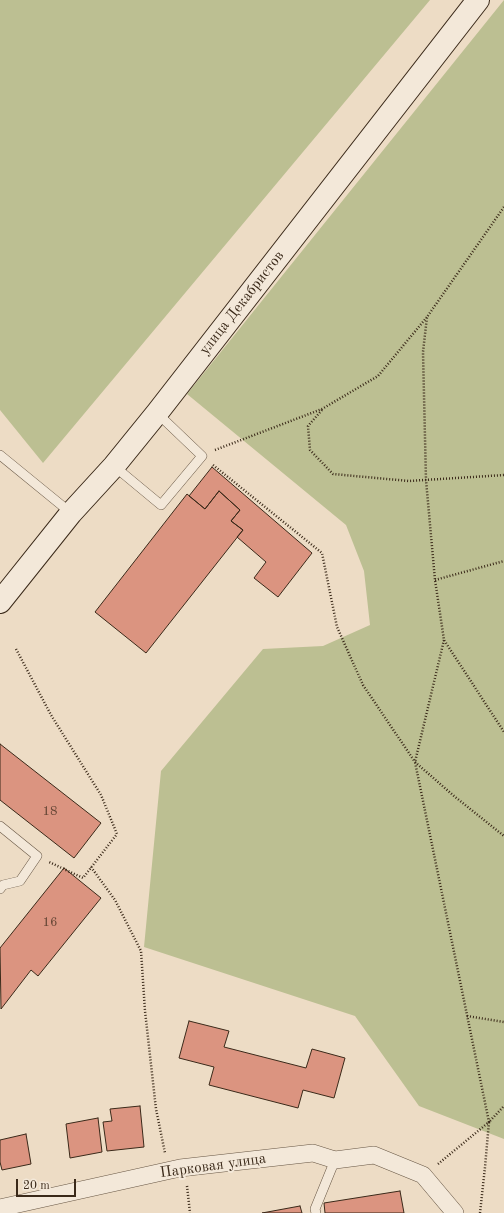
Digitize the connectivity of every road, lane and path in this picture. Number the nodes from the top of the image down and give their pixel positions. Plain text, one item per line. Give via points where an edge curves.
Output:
1 (478, 0) edge
2 (504, 207) edge
3 (427, 317) junction
4 (322, 409) junction
5 (157, 413) junction
6 (0, 455) edge
7 (202, 456) junction
8 (114, 466) junction
9 (504, 475) edge
10 (426, 480) junction
11 (71, 513) junction
12 (504, 560) edge
13 (435, 580) junction
14 (0, 602) edge
15 (444, 640) junction
16 (16, 649) dead end
17 (504, 732) edge
18 (415, 762) junction
19 (0, 826) edge
20 (504, 836) edge
21 (37, 856) junction
22 (91, 867) junction
23 (0, 889) edge
24 (467, 1016) junction
25 (504, 1022) edge
26 (504, 1106) edge
27 (489, 1122) junction
28 (335, 1160) junction
29 (176, 1169) junction
30 (423, 1175) junction
31 (0, 1208) edge
32 (190, 1213) edge
33 (316, 1213) edge
34 (455, 1213) edge
35 (480, 1213) edge

1 - 5 street, улица Декабристов
2 - 3 path
3 - 4 path via 378,376
3 - 10 path via 423,352
4 - 7 path
4 - 10 path via 308,426 310,450 333,474 409,481
5 - 7 lane
5 - 8 street, улица Декабристов
6 - 11 lane
7 - 8 lane via 161,505
7 - 18 path via 322,553 337,627 363,685
8 - 11 street, улица Декабристов
9 - 10 path
10 - 13 path
11 - 14 street, улица Декабристов
12 - 13 path
13 - 15 path
15 - 17 path
15 - 18 path
16 - 22 path via 51,715 101,795 117,834
18 - 20 path
18 - 24 path
19 - 21 lane
21 - 22 path via 83,878
21 - 23 lane via 20,881 3,885
22 - 29 path via 115,900 141,951 144,1011 156,1109
24 - 25 path
24 - 27 path
26 - 27 path
27 - 30 path
27 - 35 path
28 - 29 street, Парковая улица via 313,1153
28 - 30 street, Парковая улица via 374,1155
28 - 33 lane via 315,1209
29 - 31 street, Парковая улица
29 - 32 path
30 - 34 street

